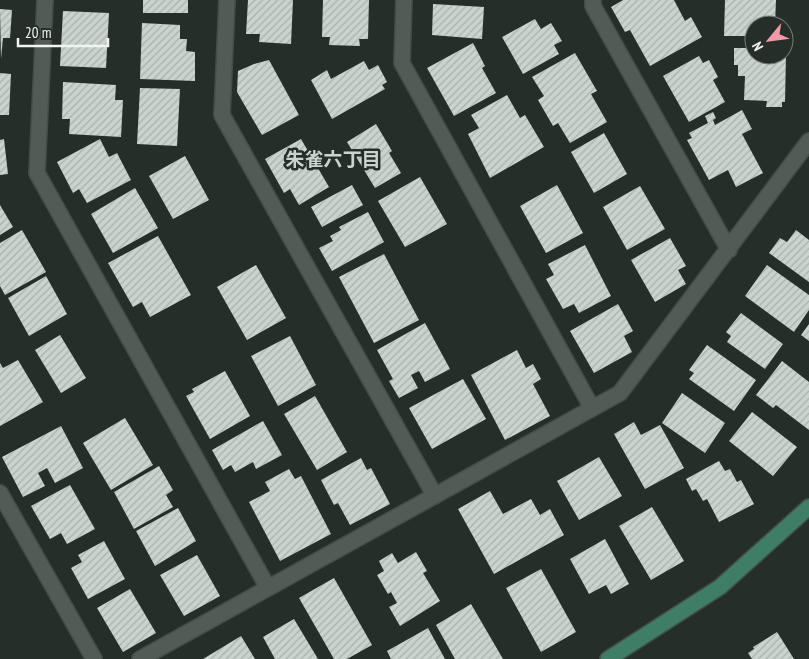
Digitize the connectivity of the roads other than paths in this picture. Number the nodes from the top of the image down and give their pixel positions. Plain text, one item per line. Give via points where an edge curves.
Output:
1 (45, 0) edge
2 (227, 0) edge
3 (404, 0) edge
4 (593, 0) edge
5 (809, 141) edge
6 (729, 250) junction
7 (592, 408) junction
8 (0, 493) edge
9 (435, 496) junction
10 (809, 507) edge
11 (268, 588) junction
12 (94, 659) edge
13 (140, 659) edge
14 (608, 659) edge

1 - 11 street via 37,173
2 - 9 street via 222,115
3 - 7 street via 402,63
4 - 6 street via 593,6
5 - 6 street
6 - 7 street via 620,393
7 - 9 street
8 - 12 street
9 - 11 street
10 - 14 street via 720,587
11 - 13 street

